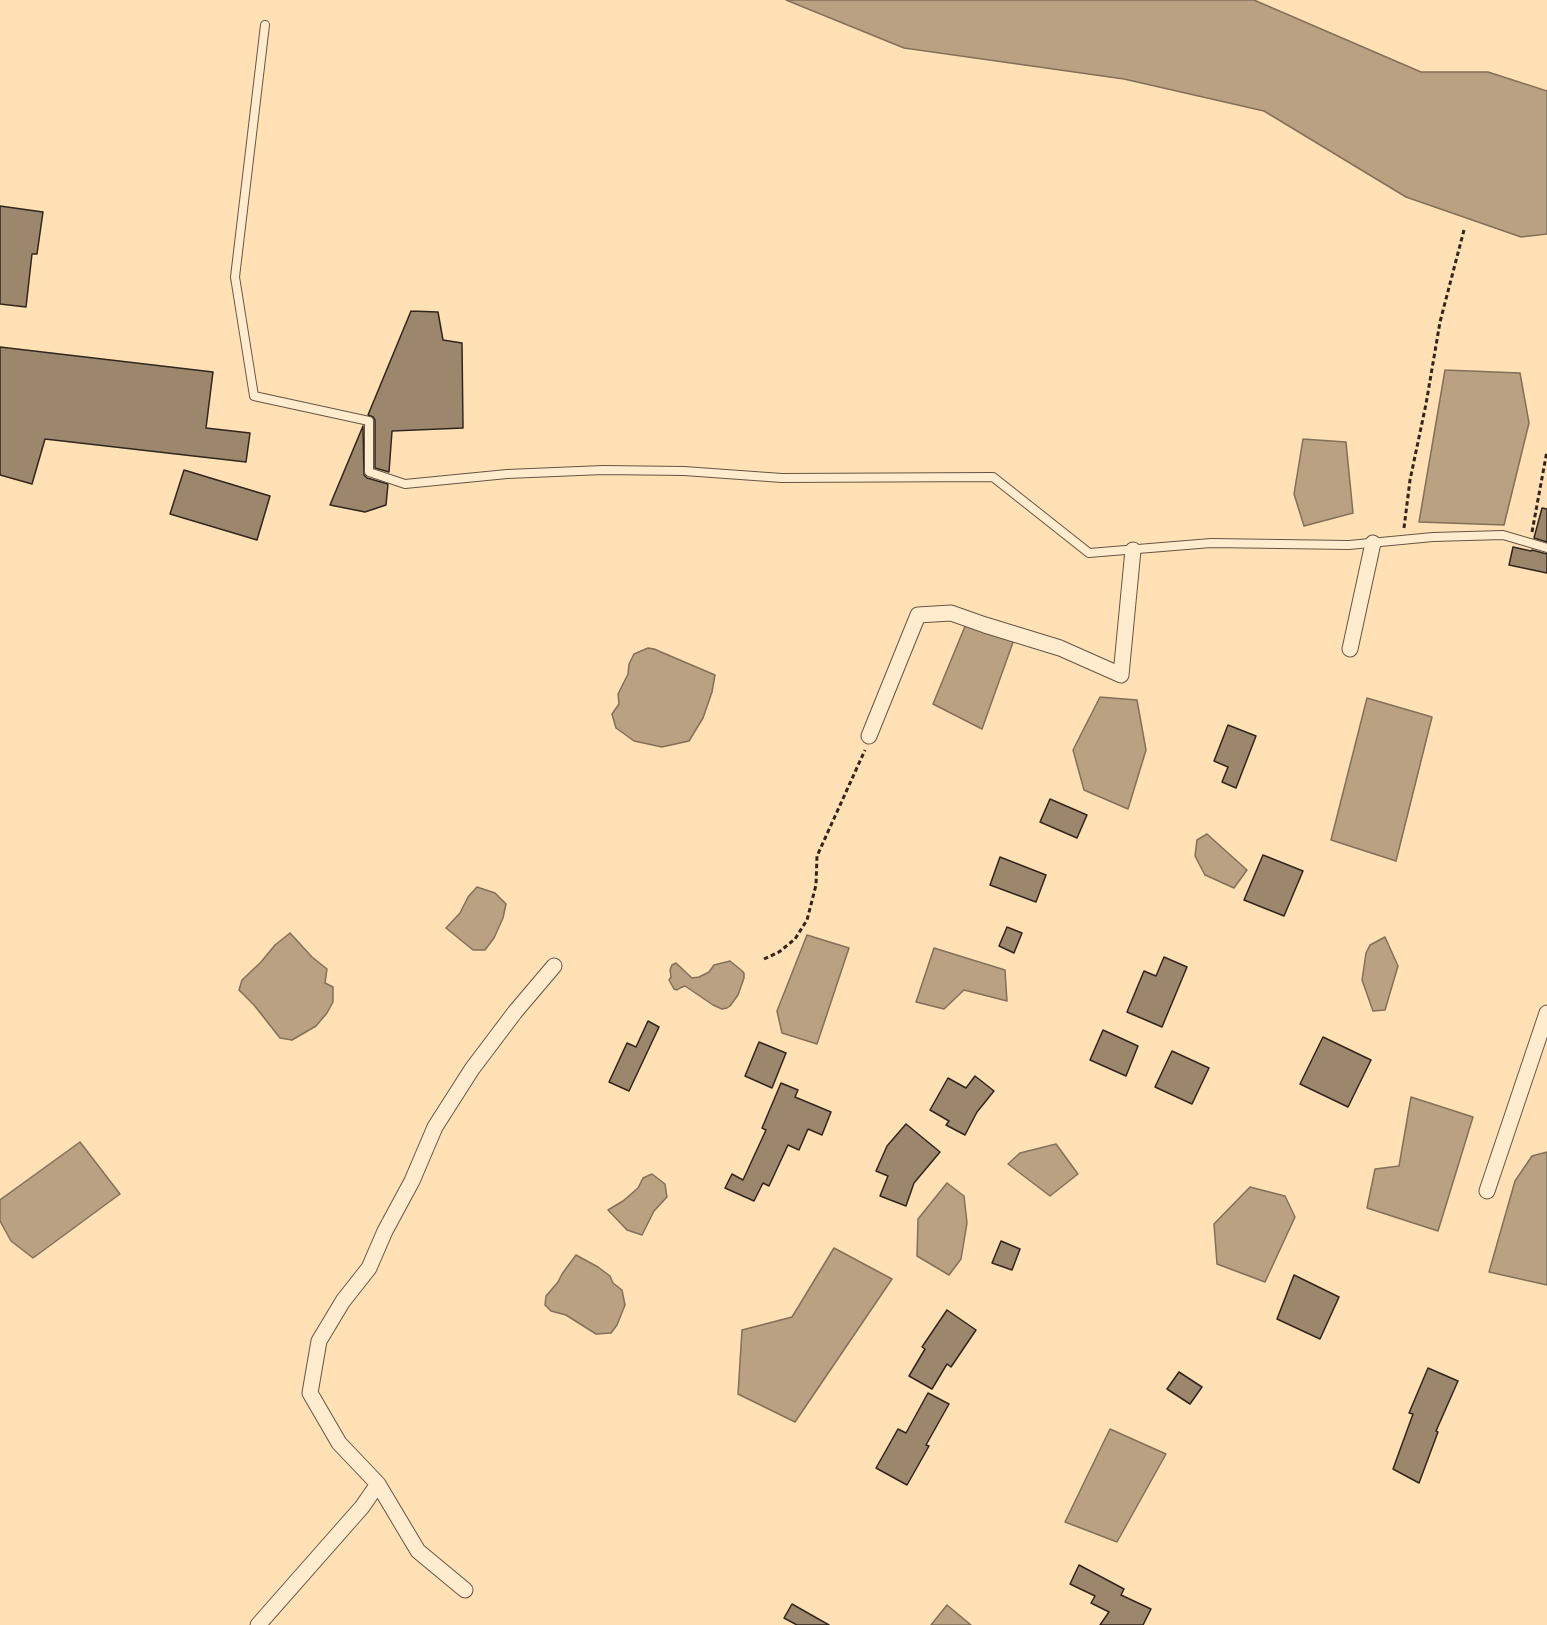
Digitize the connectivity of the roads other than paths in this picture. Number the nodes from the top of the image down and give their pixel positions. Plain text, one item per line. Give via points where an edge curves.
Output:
1 (265, 25) dead end
2 (1373, 543) junction
3 (1547, 548) edge
4 (1133, 550) junction
5 (1350, 649) dead end
6 (869, 736) road end
7 (554, 966) dead end
8 (1547, 1013) edge
9 (1487, 1191) dead end
10 (378, 1484) junction
11 (465, 1590) dead end
12 (258, 1625) edge

1 - 4 lane via 235,277 254,396 369,421 369,472 405,484 507,474 603,471 684,471 782,478 993,477 1089,554
2 - 3 lane via 1503,535
2 - 4 lane via 1211,543
2 - 5 street
4 - 6 street via 1121,675 1060,648 951,613 918,615
7 - 10 street via 472,1069 435,1127 369,1268 319,1341 310,1393 339,1443
8 - 9 street
10 - 11 street via 418,1551
10 - 12 street

